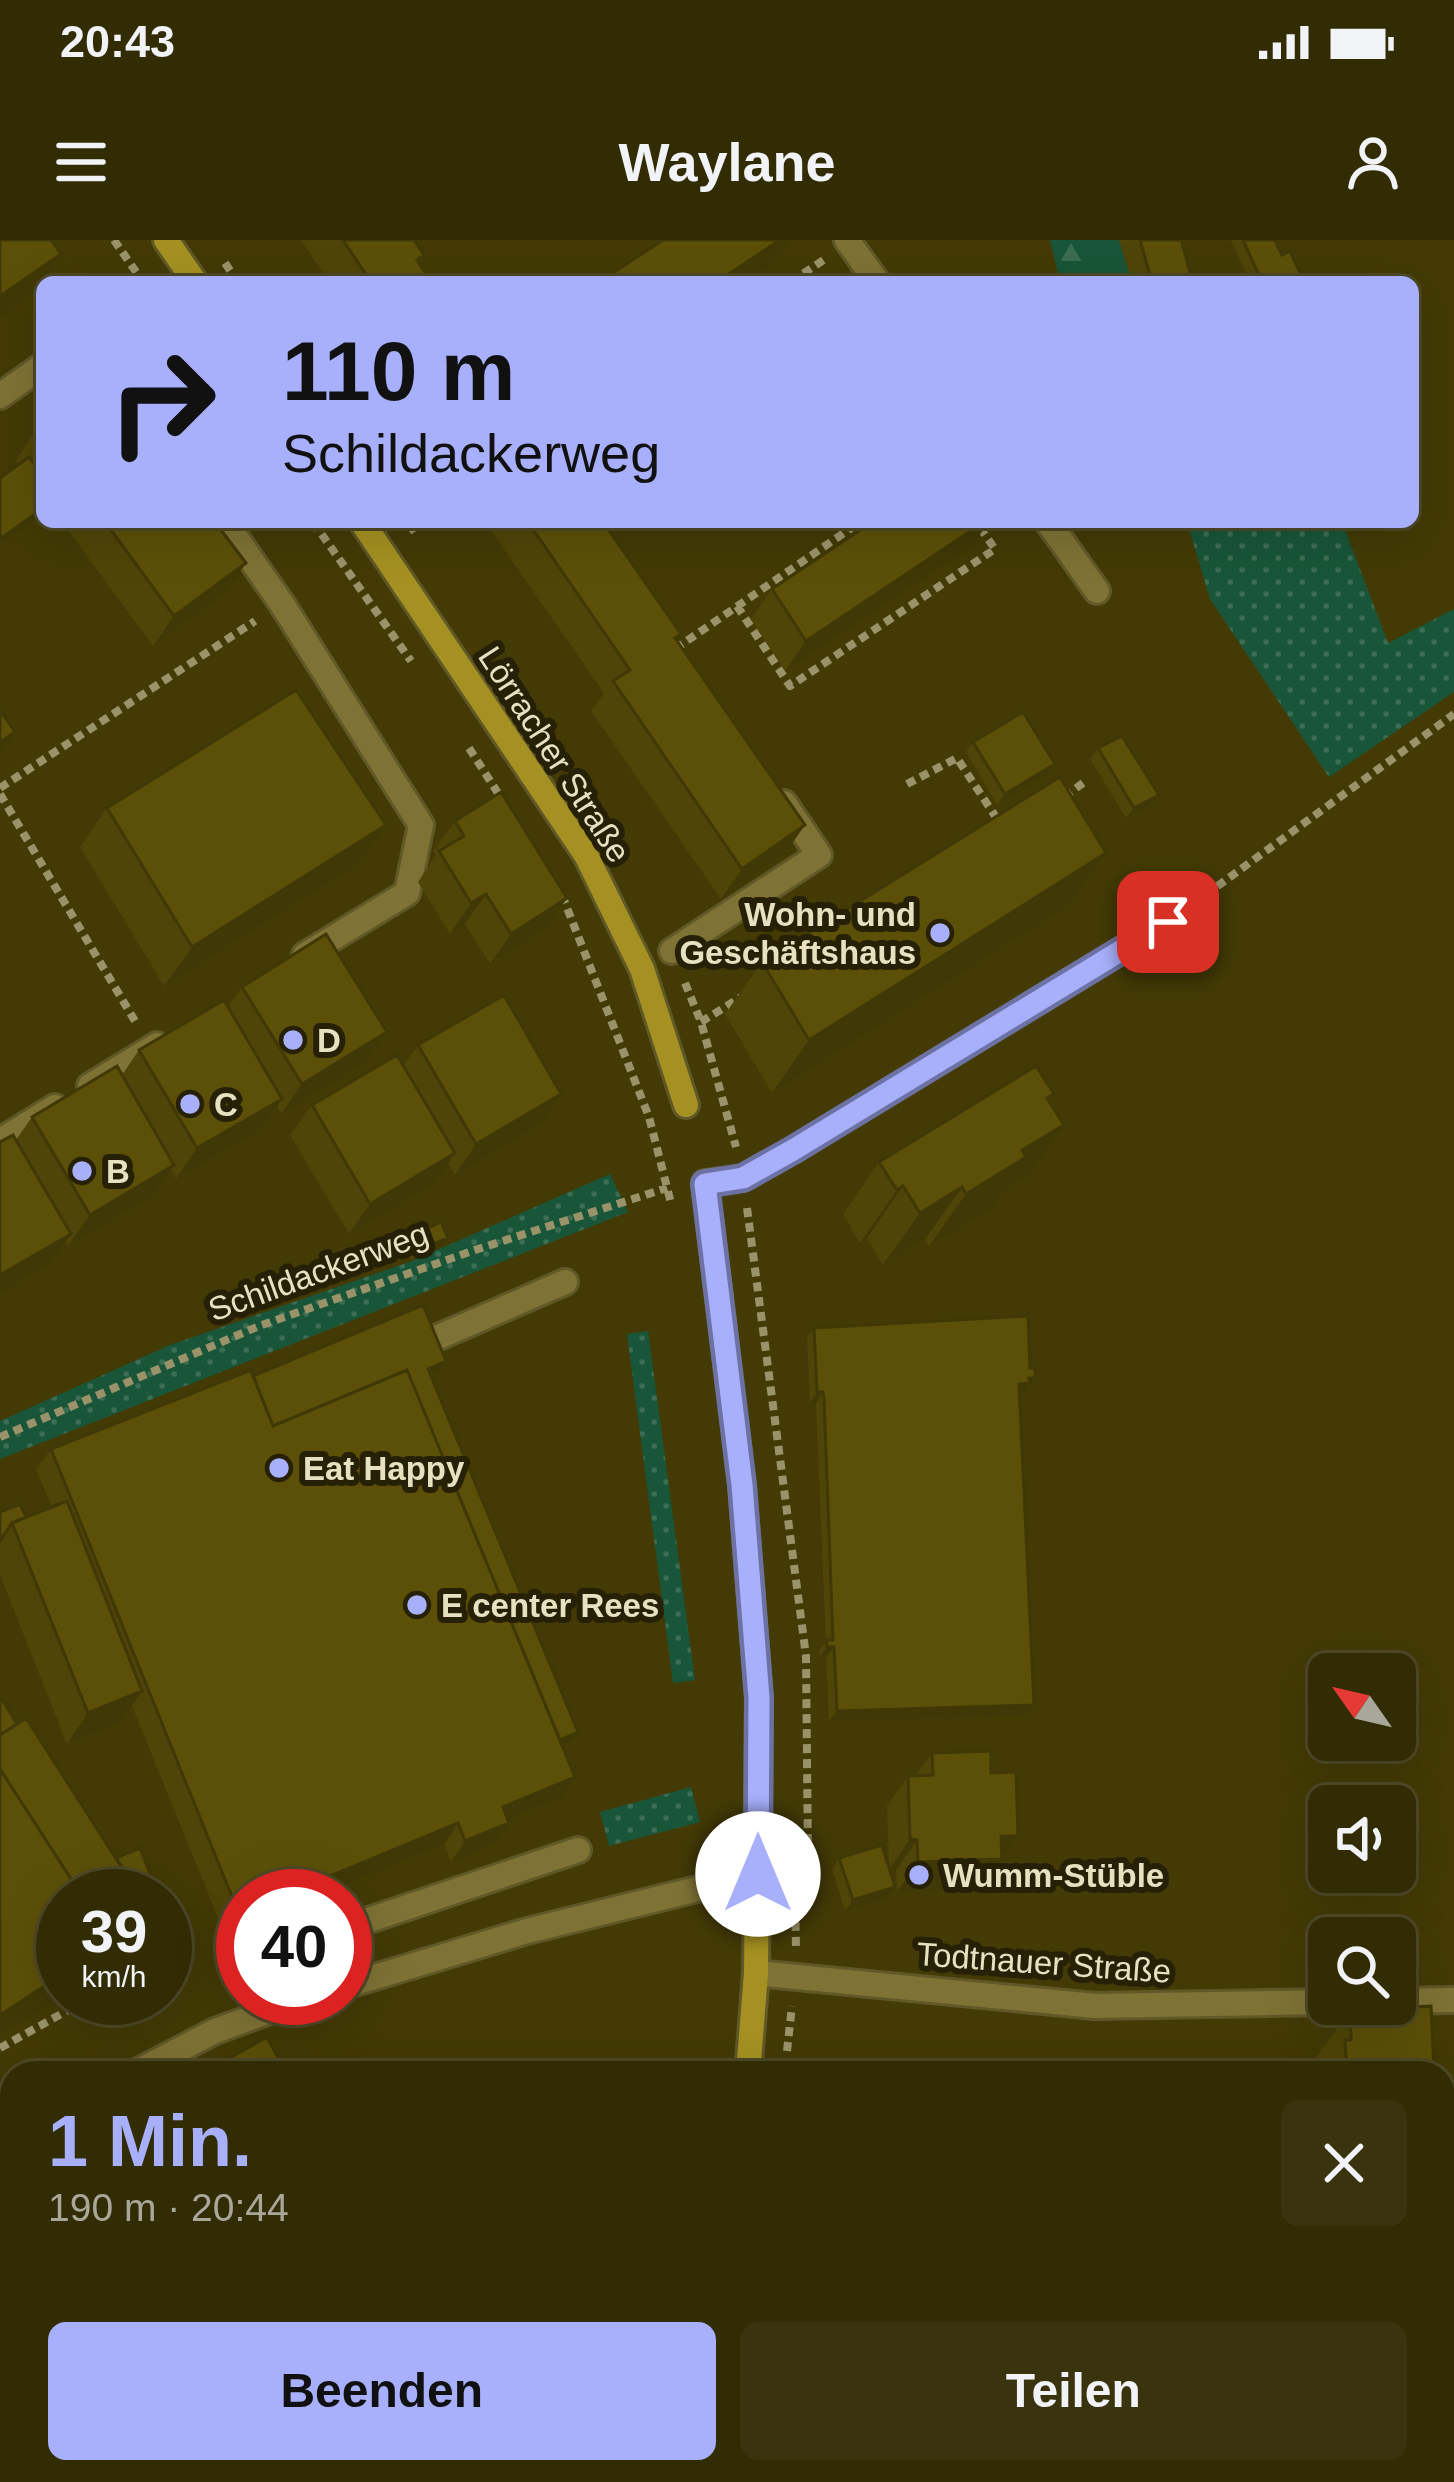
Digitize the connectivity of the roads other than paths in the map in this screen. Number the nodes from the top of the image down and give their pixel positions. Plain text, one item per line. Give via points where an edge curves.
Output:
1 (166, 240) edge
2 (847, 240) edge
3 (191, 276) edge
4 (873, 276) edge
5 (36, 370) edge
6 (0, 396) edge
7 (228, 528) edge
8 (366, 528) edge
9 (1052, 528) edge
10 (1097, 591) dead end
11 (773, 787) edge
12 (1168, 922) road end
13 (672, 951) dead end
14 (289, 965) edge
15 (161, 1042) edge
16 (686, 1105) dead end
17 (0, 1141) edge
18 (565, 1282) dead end
19 (427, 1342) edge
20 (578, 1850) dead end
21 (758, 1874) junction
22 (372, 1919) edge
23 (756, 1973) junction
24 (372, 1978) edge
25 (1454, 2000) edge
26 (1416, 2001) edge
27 (1308, 2002) edge
28 (230, 2025) edge
29 (158, 2061) edge
30 (749, 2061) edge

1 - 3 street
2 - 4 street
5 - 6 street
7 - 14 street via 421,825 407,893
8 - 16 street, Lörracher Straße via 586,855 642,969
9 - 10 street
11 - 13 street via 818,855
12 - 21 street via 743,1178 705,1184 755,1651
15 - 17 street
18 - 19 street
20 - 22 street
21 - 23 street
21 - 24 street
23 - 27 street, Todtnauer Straße via 1095,2006
23 - 30 street
25 - 26 street
28 - 29 street

